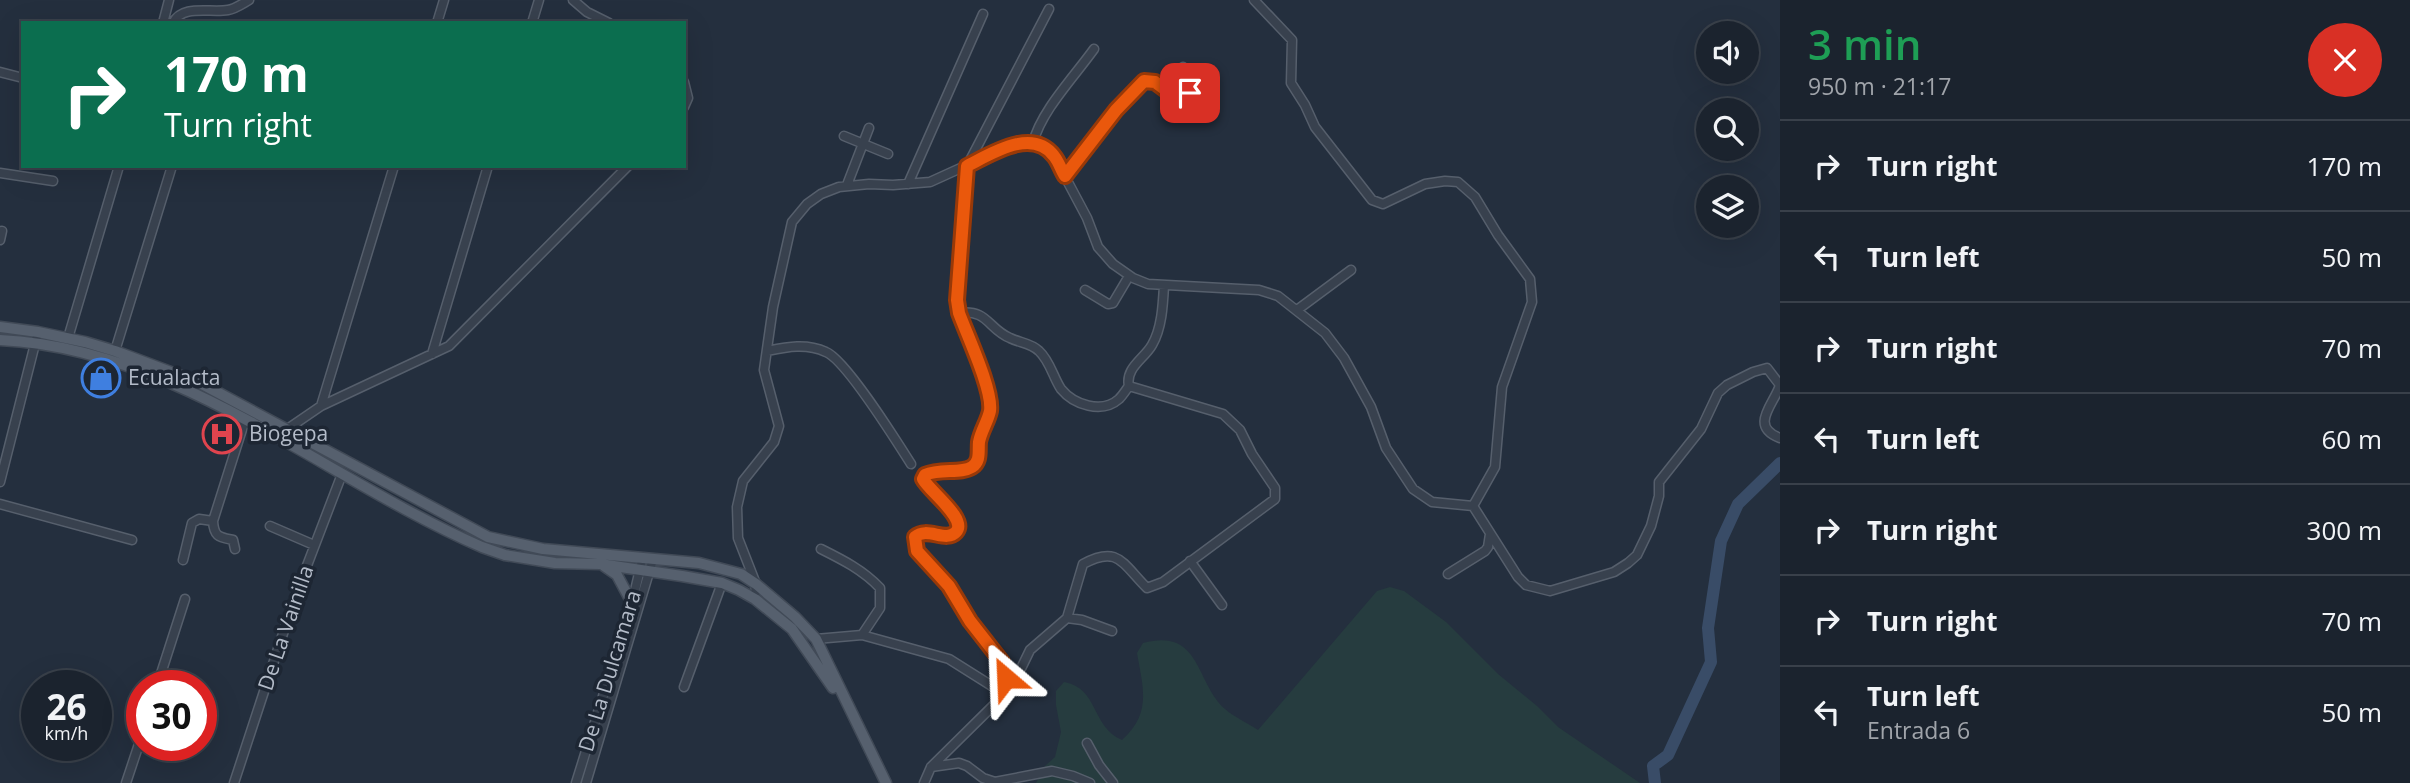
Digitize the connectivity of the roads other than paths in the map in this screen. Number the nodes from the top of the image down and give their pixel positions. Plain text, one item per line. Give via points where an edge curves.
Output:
1 (169, 0) edge
2 (249, 0) edge
3 (444, 0) edge
4 (539, 0) edge
5 (573, 0) edge
6 (1254, 0) edge
7 (1049, 9) dead end
8 (983, 14) dead end
9 (164, 21) edge
10 (174, 21) edge
11 (438, 21) edge
12 (533, 21) edge
13 (605, 21) edge
14 (1094, 50) dead end
15 (1184, 66) dead end
16 (0, 72) edge
17 (21, 77) edge
18 (869, 128) dead end
19 (844, 136) dead end
20 (863, 144) junction
21 (1033, 144) junction
22 (888, 154) dead end
23 (967, 166) junction
24 (118, 168) edge
25 (171, 168) edge
26 (393, 168) edge
27 (487, 168) edge
28 (626, 168) edge
29 (0, 173) edge
30 (1065, 176) junction
31 (53, 181) dead end
32 (908, 184) junction
33 (847, 185) junction
34 (1351, 271) dead end
35 (1129, 276) junction
36 (1164, 285) junction
37 (1085, 290) dead end
38 (1297, 310) junction
39 (959, 313) junction
40 (0, 327) edge
41 (38, 337) junction
42 (68, 338) junction
43 (0, 340) edge
44 (115, 351) junction
45 (767, 351) junction
46 (432, 354) junction
47 (1129, 386) junction
48 (321, 406) junction
49 (244, 421) junction
50 (286, 428) junction
51 (1780, 438) edge
52 (278, 439) junction
53 (911, 464) dead end
54 (342, 474) junction
55 (0, 482) edge
56 (0, 504) edge
57 (1474, 506) junction
58 (213, 521) junction
59 (270, 526) dead end
60 (1490, 534) junction
61 (132, 540) dead end
62 (314, 545) junction
63 (234, 549) dead end
64 (821, 549) dead end
65 (648, 559) junction
66 (183, 560) dead end
67 (1190, 561) junction
68 (600, 564) junction
69 (639, 569) junction
70 (651, 571) junction
71 (1448, 574) dead end
72 (722, 583) junction
73 (756, 584) junction
74 (185, 599) dead end
75 (755, 599) junction
76 (632, 603) junction
77 (1222, 605) dead end
78 (1067, 618) junction
79 (1112, 631) dead end
80 (862, 635) junction
81 (816, 639) junction
82 (162, 670) edge
83 (684, 687) dead end
84 (1003, 693) junction
85 (851, 715) junction
86 (1087, 743) dead end
87 (134, 761) edge
88 (932, 767) junction
89 (127, 783) edge
90 (234, 783) edge
91 (576, 783) edge
92 (586, 783) edge
93 (886, 783) edge
94 (924, 783) edge
95 (1090, 783) edge
96 (1114, 783) edge

1 - 9 street
2 - 10 street via 230,10 184,12
3 - 11 street
4 - 12 street
5 - 13 street
6 - 57 street via 1292,40 1291,83 1315,127 1372,200 1383,204 1425,184 1458,182 1475,197 1530,279 1532,302 1502,387 1494,467
7 - 23 street
8 - 32 street
14 - 21 street via 1043,119
15 - 30 street via 1188,103 1155,82 1144,81
16 - 17 street
18 - 20 street
19 - 20 street
20 - 22 street
20 - 33 street
21 - 23 street via 1007,147
21 - 30 street via 1055,156
23 - 32 street via 930,182
23 - 39 street
24 - 42 street
25 - 44 street
26 - 48 street
27 - 46 street
28 - 46 street via 449,346
29 - 31 street
30 - 35 street via 1098,247
32 - 33 street
33 - 45 street via 821,194 792,222
34 - 38 street
35 - 36 street
35 - 37 street via 1113,303
36 - 38 street via 1259,290 1278,296
36 - 47 street via 1157,334 1129,372
38 - 57 street via 1325,333 1344,358 1371,407 1386,448 1413,489 1432,502
39 - 47 street via 971,311 985,317 1007,337 1039,351 1063,391 1076,402 1105,405 1118,401
39 - 84 street via 989,393 990,413 976,465 941,470 923,479 958,520 956,533 923,532 914,541 1002,662
40 - 41 main road
41 - 42 main road
41 - 43 main road
41 - 49 main road via 182,388
41 - 55 street
42 - 44 main road
44 - 50 main road via 200,383
45 - 53 street via 796,346 835,357
45 - 73 street via 764,370 779,426 774,442 743,481 737,507 738,538
46 - 48 street
47 - 67 street via 1223,414 1240,430 1275,488 1275,499
48 - 50 street
49 - 52 main road
49 - 58 street
50 - 52 street
50 - 65 main road via 488,537 543,549
51 - 60 street via 1772,435 1765,422 1778,391 1778,382 1767,368 1727,385 1718,393 1701,429 1660,482 1651,526 1637,555 1614,572 1549,591 1535,589 1518,578
52 - 54 main road
54 - 62 street, De La Vainilla
54 - 68 main road via 482,547 555,563
56 - 61 street
57 - 60 street
58 - 63 street via 214,532 233,540
58 - 66 street via 192,523
59 - 62 street
60 - 71 street via 1485,551
62 - 90 street, De La Vainilla
64 - 80 street via 880,587 880,607
65 - 69 street, De La Dulcamara
65 - 70 street, De La Dulcamara
65 - 73 main road via 699,563 741,574
67 - 77 street
67 - 78 street via 1163,582 1146,588 1116,557 1101,554 1083,564
68 - 69 main road
68 - 76 main road via 617,575
69 - 70 main road
69 - 76 street, De La Dulcamara
70 - 72 main road
70 - 92 street, De La Dulcamara
72 - 75 main road
72 - 83 street
73 - 75 street
73 - 81 main road
74 - 82 street
75 - 85 main road via 792,629
76 - 91 street, De La Dulcamara
78 - 79 street
78 - 84 street via 1030,650 1017,680
80 - 81 street
80 - 84 street via 948,659
81 - 85 main road
84 - 88 street
85 - 93 main road
86 - 96 street
87 - 89 street
88 - 94 street
88 - 95 street via 959,763 995,782 1052,771

